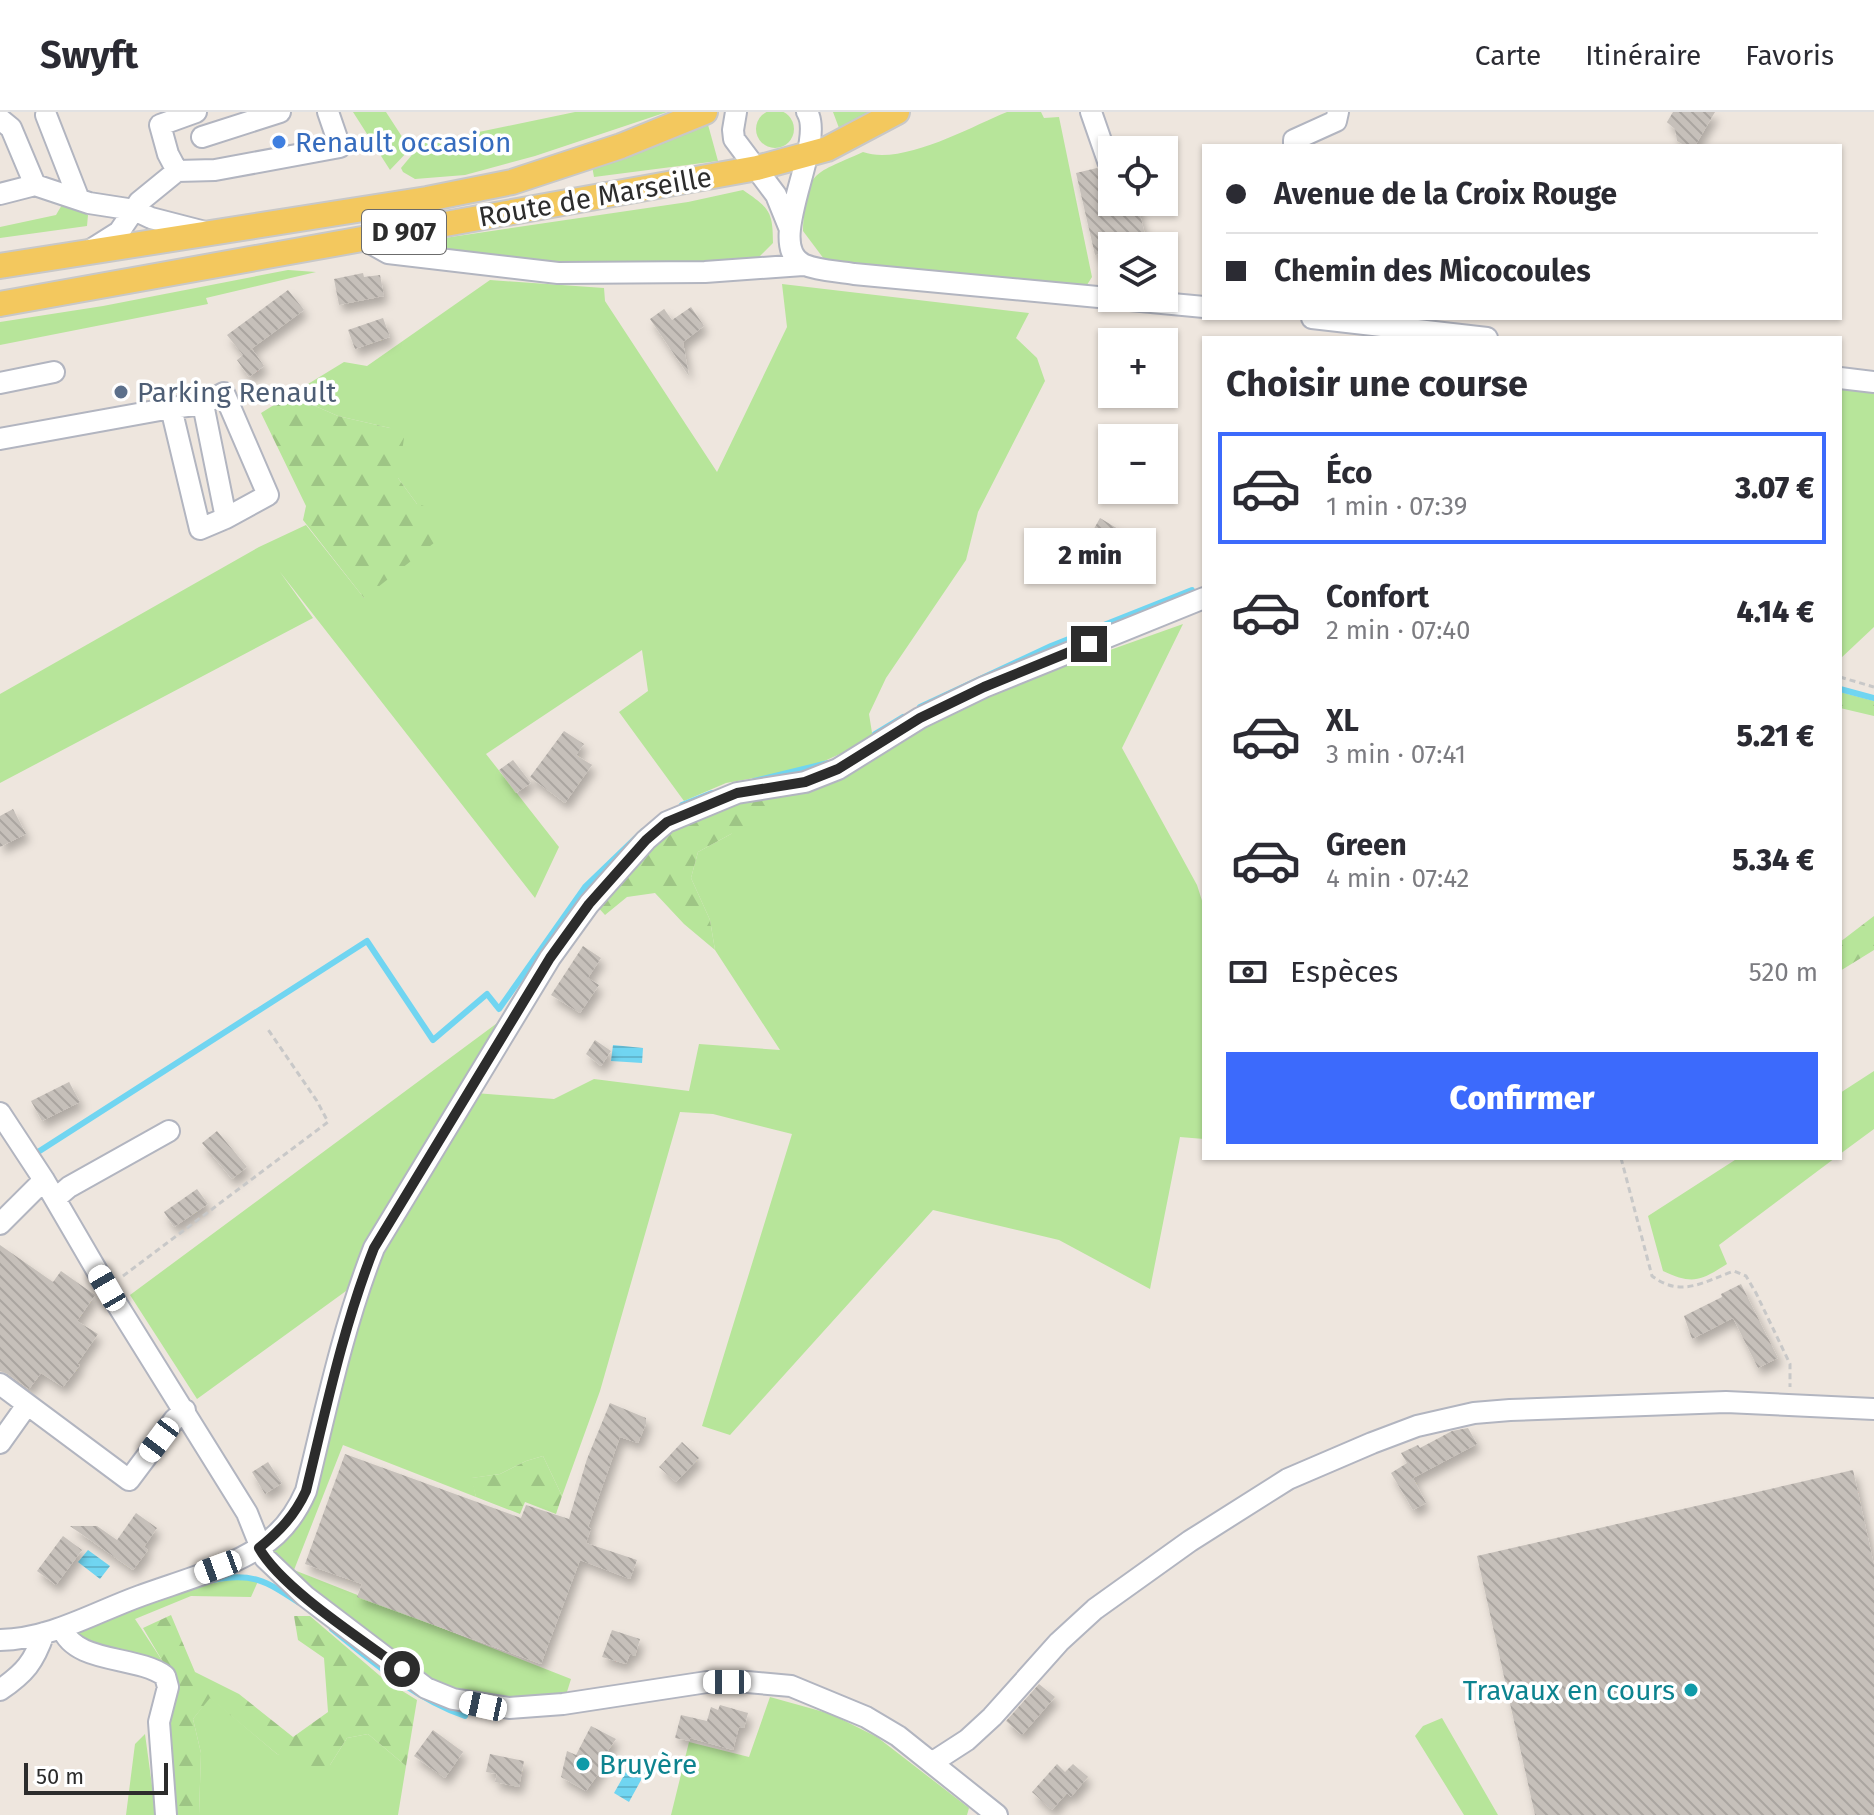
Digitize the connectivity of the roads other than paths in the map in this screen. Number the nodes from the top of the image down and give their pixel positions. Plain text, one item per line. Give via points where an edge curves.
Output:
1 (196, 112) edge
2 (280, 112) edge
3 (328, 112) edge
4 (703, 112) edge
5 (736, 112) edge
6 (807, 112) edge
7 (897, 112) edge
8 (1091, 112) edge
9 (1338, 112) edge
10 (46, 115) dead end
11 (0, 119) edge
12 (1099, 136) edge
13 (202, 137) dead end
14 (1294, 144) edge
15 (807, 156) junction
16 (757, 168) junction
17 (177, 171) junction
18 (35, 185) junction
19 (0, 194) edge
20 (78, 197) junction
21 (134, 210) junction
22 (790, 231) junction
23 (209, 233) junction
24 (363, 239) junction
25 (87, 252) junction
26 (803, 265) junction
27 (0, 266) edge
28 (0, 304) edge
29 (1202, 307) edge
30 (1330, 320) edge
31 (1470, 336) edge
32 (54, 372) dead end
33 (1842, 378) edge
34 (1874, 382) edge
35 (0, 383) edge
36 (203, 404) junction
37 (171, 408) junction
38 (0, 439) edge
39 (226, 518) junction
40 (1202, 599) edge
41 (0, 1113) edge
42 (169, 1131) dead end
43 (44, 1180) junction
44 (55, 1199) junction
45 (0, 1224) edge
46 (0, 1384) edge
47 (27, 1405) junction
48 (1874, 1409) edge
49 (185, 1410) junction
50 (0, 1443) edge
51 (259, 1548) junction
52 (53, 1631) junction
53 (0, 1640) edge
54 (0, 1690) edge
55 (933, 1762) junction
56 (166, 1815) edge
57 (997, 1815) edge

1 - 17 street via 160,125
2 - 13 street
3 - 17 street via 340,147 215,170
4 - 23 main road, Route de Marseille / D 907 via 512,182
5 - 16 street via 734,139
6 - 15 street via 812,127
7 - 15 main road, Route de Marseille / D 907
8 - 12 street
9 - 14 street via 1336,121
10 - 20 street
11 - 18 street via 11,128
15 - 16 main road, Route de Marseille / D 907
15 - 22 street
16 - 22 street via 776,195
16 - 24 main road, Route de Marseille / D 907
17 - 21 street
18 - 19 street
18 - 20 street
20 - 21 street
21 - 23 street
21 - 25 street via 119,232
22 - 26 street via 794,256
23 - 25 main road, Route de Marseille / D 907
24 - 26 street via 388,253 558,273
24 - 28 main road, Route de Marseille / D 907
25 - 27 main road, Route de Marseille / D 907
26 - 29 street
30 - 31 street
32 - 35 street
33 - 34 street
36 - 37 street
36 - 39 street
36 - 39 street via 224,393 268,495
37 - 38 street
37 - 39 street via 200,529
40 - 51 street via 984,687 920,718 838,769 805,782 705,804 667,822 646,840 550,958 374,1248 342,1340 306,1491 282,1529
41 - 43 street
42 - 44 street
43 - 44 street
43 - 45 street
44 - 49 street
46 - 47 street
47 - 49 street via 129,1480
47 - 50 street
48 - 55 street via 1726,1402 1474,1413 1417,1426 1288,1479 1131,1583 1059,1642 967,1740
49 - 51 street via 247,1513
51 - 52 street
51 - 55 street via 305,1596 426,1688 453,1699 509,1708 707,1682 791,1686 866,1717
52 - 53 street
52 - 54 street via 27,1670
52 - 56 street via 88,1653 154,1668 165,1676 168,1687 159,1735
55 - 57 street

